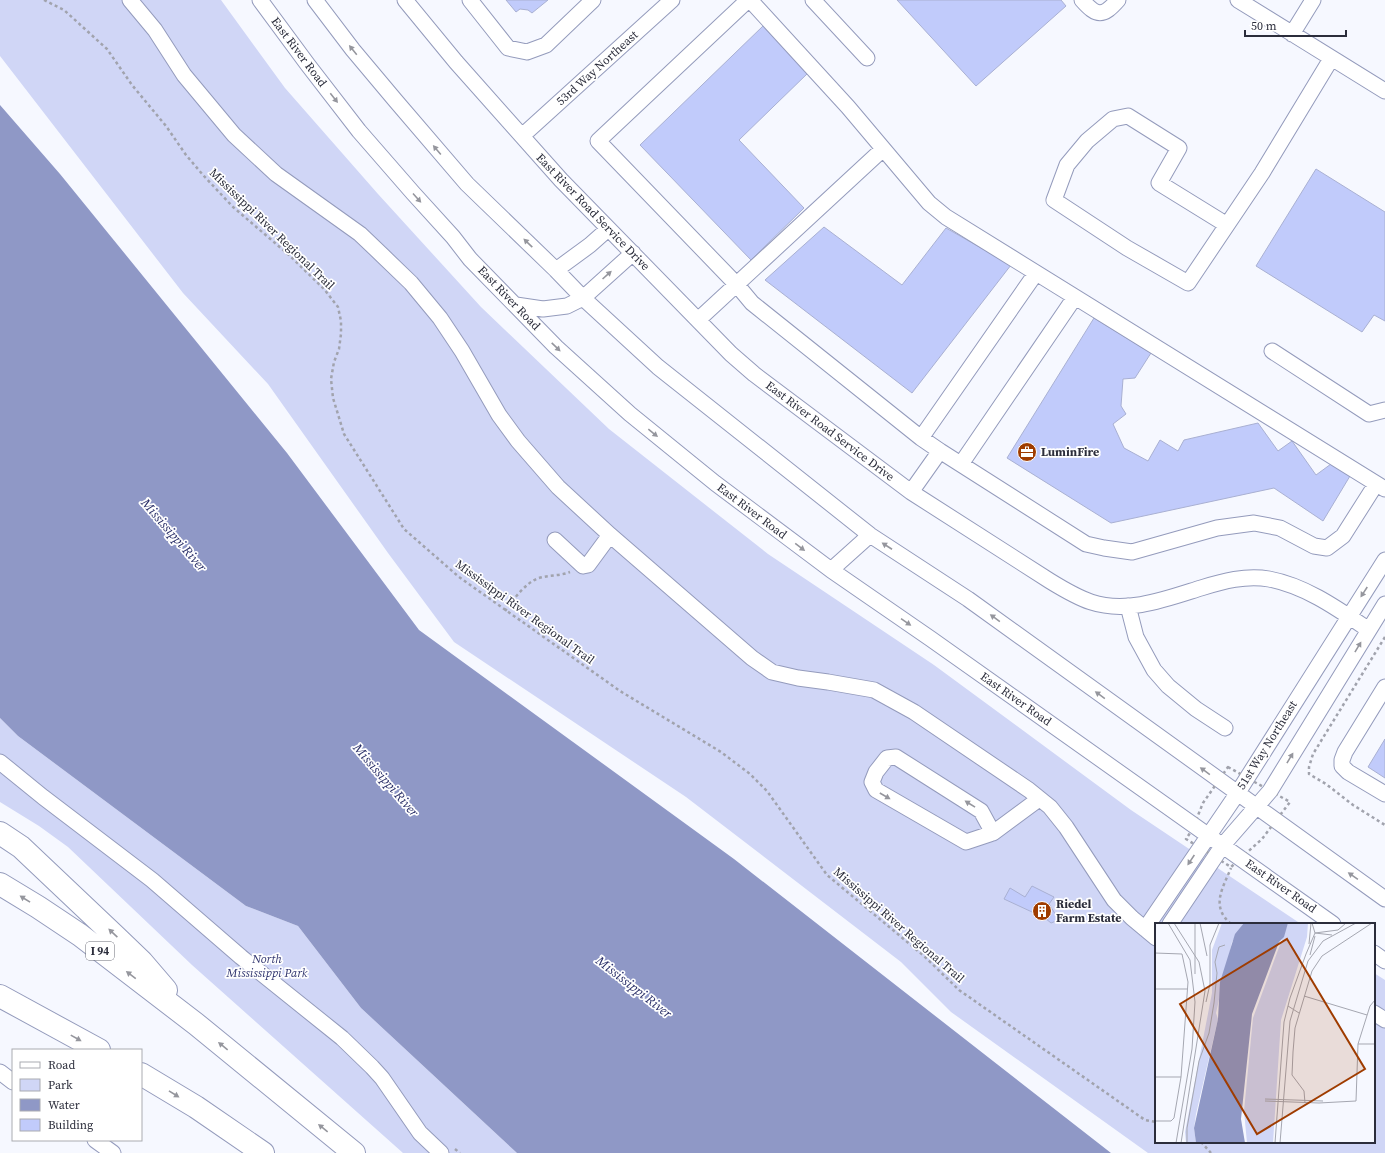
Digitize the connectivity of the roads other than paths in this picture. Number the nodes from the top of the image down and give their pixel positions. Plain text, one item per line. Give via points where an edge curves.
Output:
1 (130, 0) edge
2 (260, 0) edge
3 (315, 0) edge
4 (405, 0) edge
5 (470, 0) edge
6 (593, 0) edge
7 (672, 0) edge
8 (749, 0) edge
9 (813, 0) edge
10 (1082, 0) edge
11 (1118, 0) edge
12 (1238, 0) edge
13 (1312, 0) edge
14 (1292, 34) junction
15 (867, 58) dead end
16 (1331, 58) junction
17 (1385, 91) edge
18 (522, 136) junction
19 (883, 149) junction
20 (1227, 225) junction
21 (608, 229) junction
22 (633, 253) junction
23 (556, 270) junction
24 (1036, 273) junction
25 (737, 285) junction
26 (1075, 297) junction
27 (583, 298) junction
28 (516, 305) junction
29 (698, 320) junction
30 (1272, 351) dead end
31 (1385, 410) edge
32 (922, 438) junction
33 (940, 451) junction
34 (961, 464) junction
35 (1380, 486) edge
36 (912, 492) junction
37 (610, 535) junction
38 (870, 535) junction
39 (555, 540) dead end
40 (1385, 560) edge
41 (831, 570) junction
42 (1385, 604) edge
43 (1128, 606) junction
44 (1348, 616) junction
45 (1369, 630) junction
46 (1385, 687) edge
47 (1225, 728) dead end
48 (0, 762) edge
49 (1237, 794) junction
50 (1385, 794) edge
51 (1039, 798) junction
52 (1256, 807) junction
53 (0, 833) edge
54 (993, 833) junction
55 (1208, 835) junction
56 (0, 842) edge
57 (1218, 851) junction
58 (59, 883) junction
59 (0, 884) edge
60 (1385, 899) edge
61 (1157, 923) edge
62 (1171, 923) edge
63 (1332, 923) edge
64 (1151, 933) edge
65 (1375, 954) edge
66 (1385, 960) edge
67 (0, 991) edge
68 (0, 996) edge
69 (1375, 1014) edge
70 (1385, 1020) edge
71 (196, 1024) junction
72 (54, 1025) junction
73 (97, 1049) edge
74 (0, 1072) edge
75 (142, 1075) edge
76 (12, 1081) edge
77 (96, 1141) edge
78 (113, 1153) edge
79 (263, 1153) edge
80 (354, 1153) edge
81 (441, 1153) edge

1 - 37 street via 155,30 184,75 234,135 276,174 360,234 410,283 440,318 499,415 518,441 558,487
2 -> 28 street, East River Road via 359,131 470,259
23 -> 3 street via 447,162
4 - 18 street, East River Road Service Drive
5 - 6 street via 508,48 527,52 546,45
7 - 18 street, 53rd Way Northeast
8 - 19 street via 848,107
8 - 25 street via 598,141
9 - 15 street
10 - 11 street via 1091,10 1101,13 1108,11
12 - 14 street
13 - 14 street
14 - 16 street
16 - 17 street
16 - 20 street via 1262,173
18 - 21 street, East River Road Service Drive
19 - 24 street via 929,203 946,217
19 - 25 street
20 - 20 street via 1188,283 1127,248 1054,200 1067,165 1087,141 1113,119 1128,116 1179,148 1159,183
21 - 22 street, East River Road Service Drive
21 - 23 street
27 -> 22 street
22 - 29 street, East River Road Service Drive
23 - 27 street
24 - 26 street
24 - 32 street
25 - 29 street
25 - 32 street via 752,303
26 - 34 street
26 - 35 street
27 - 28 street via 567,306 543,309
27 - 38 street via 658,367
28 -> 41 street, East River Road via 556,347 630,414 715,483
29 - 36 street, East River Road Service Drive via 754,374
30 - 31 street via 1369,414
32 - 33 street
33 - 34 street
33 - 36 street
34 - 35 street via 1086,544 1132,552 1217,528 1254,523 1280,528 1314,546 1327,548 1343,536
36 - 43 street, East River Road Service Drive via 1072,594 1104,605
37 - 39 street via 588,565 583,566
37 - 51 street via 752,658 772,672 874,690 914,712
38 - 41 street
49 -> 38 street via 968,599
40 -> 44 street, 51st Way Northeast
41 -> 55 street, East River Road
42 - 45 street, 51st Way Northeast
43 - 44 street, East River Road Service Drive via 1171,597 1221,581 1243,578 1268,579 1307,592
43 - 47 street via 1136,637 1154,670 1168,686 1196,709
44 - 45 street, East River Road Service Drive
44 - 49 street, 51st Way Northeast
52 -> 45 street, 51st Way Northeast via 1270,792
46 - 50 street via 1342,760 1342,766 1348,772
48 - 81 street via 152,880 241,957 342,1038 382,1078 420,1133
49 - 52 street
49 - 55 street, 51st Way Northeast
51 - 54 street
51 - 64 street via 1066,826 1114,900
52 - 57 street, 51st Way Northeast
60 -> 52 street
53 - 58 highway via 20,847
54 -> 54 street via 981,810 896,757 887,758 876,772 872,782 876,790 966,842
55 - 57 street, East River Road
55 -> 61 street, 51st Way Northeast
56 - 58 highway
57 - 62 street, 51st Way Northeast
57 - 63 street, East River Road
71 -> 58 highway via 142,962
71 -> 59 highway, I 94 via 80,935
65 - 66 street
67 - 72 highway
68 - 72 highway
69 - 70 street
80 -> 71 highway, I 94
72 -> 73 highway
74 - 76 street
75 -> 79 highway
77 - 78 street

